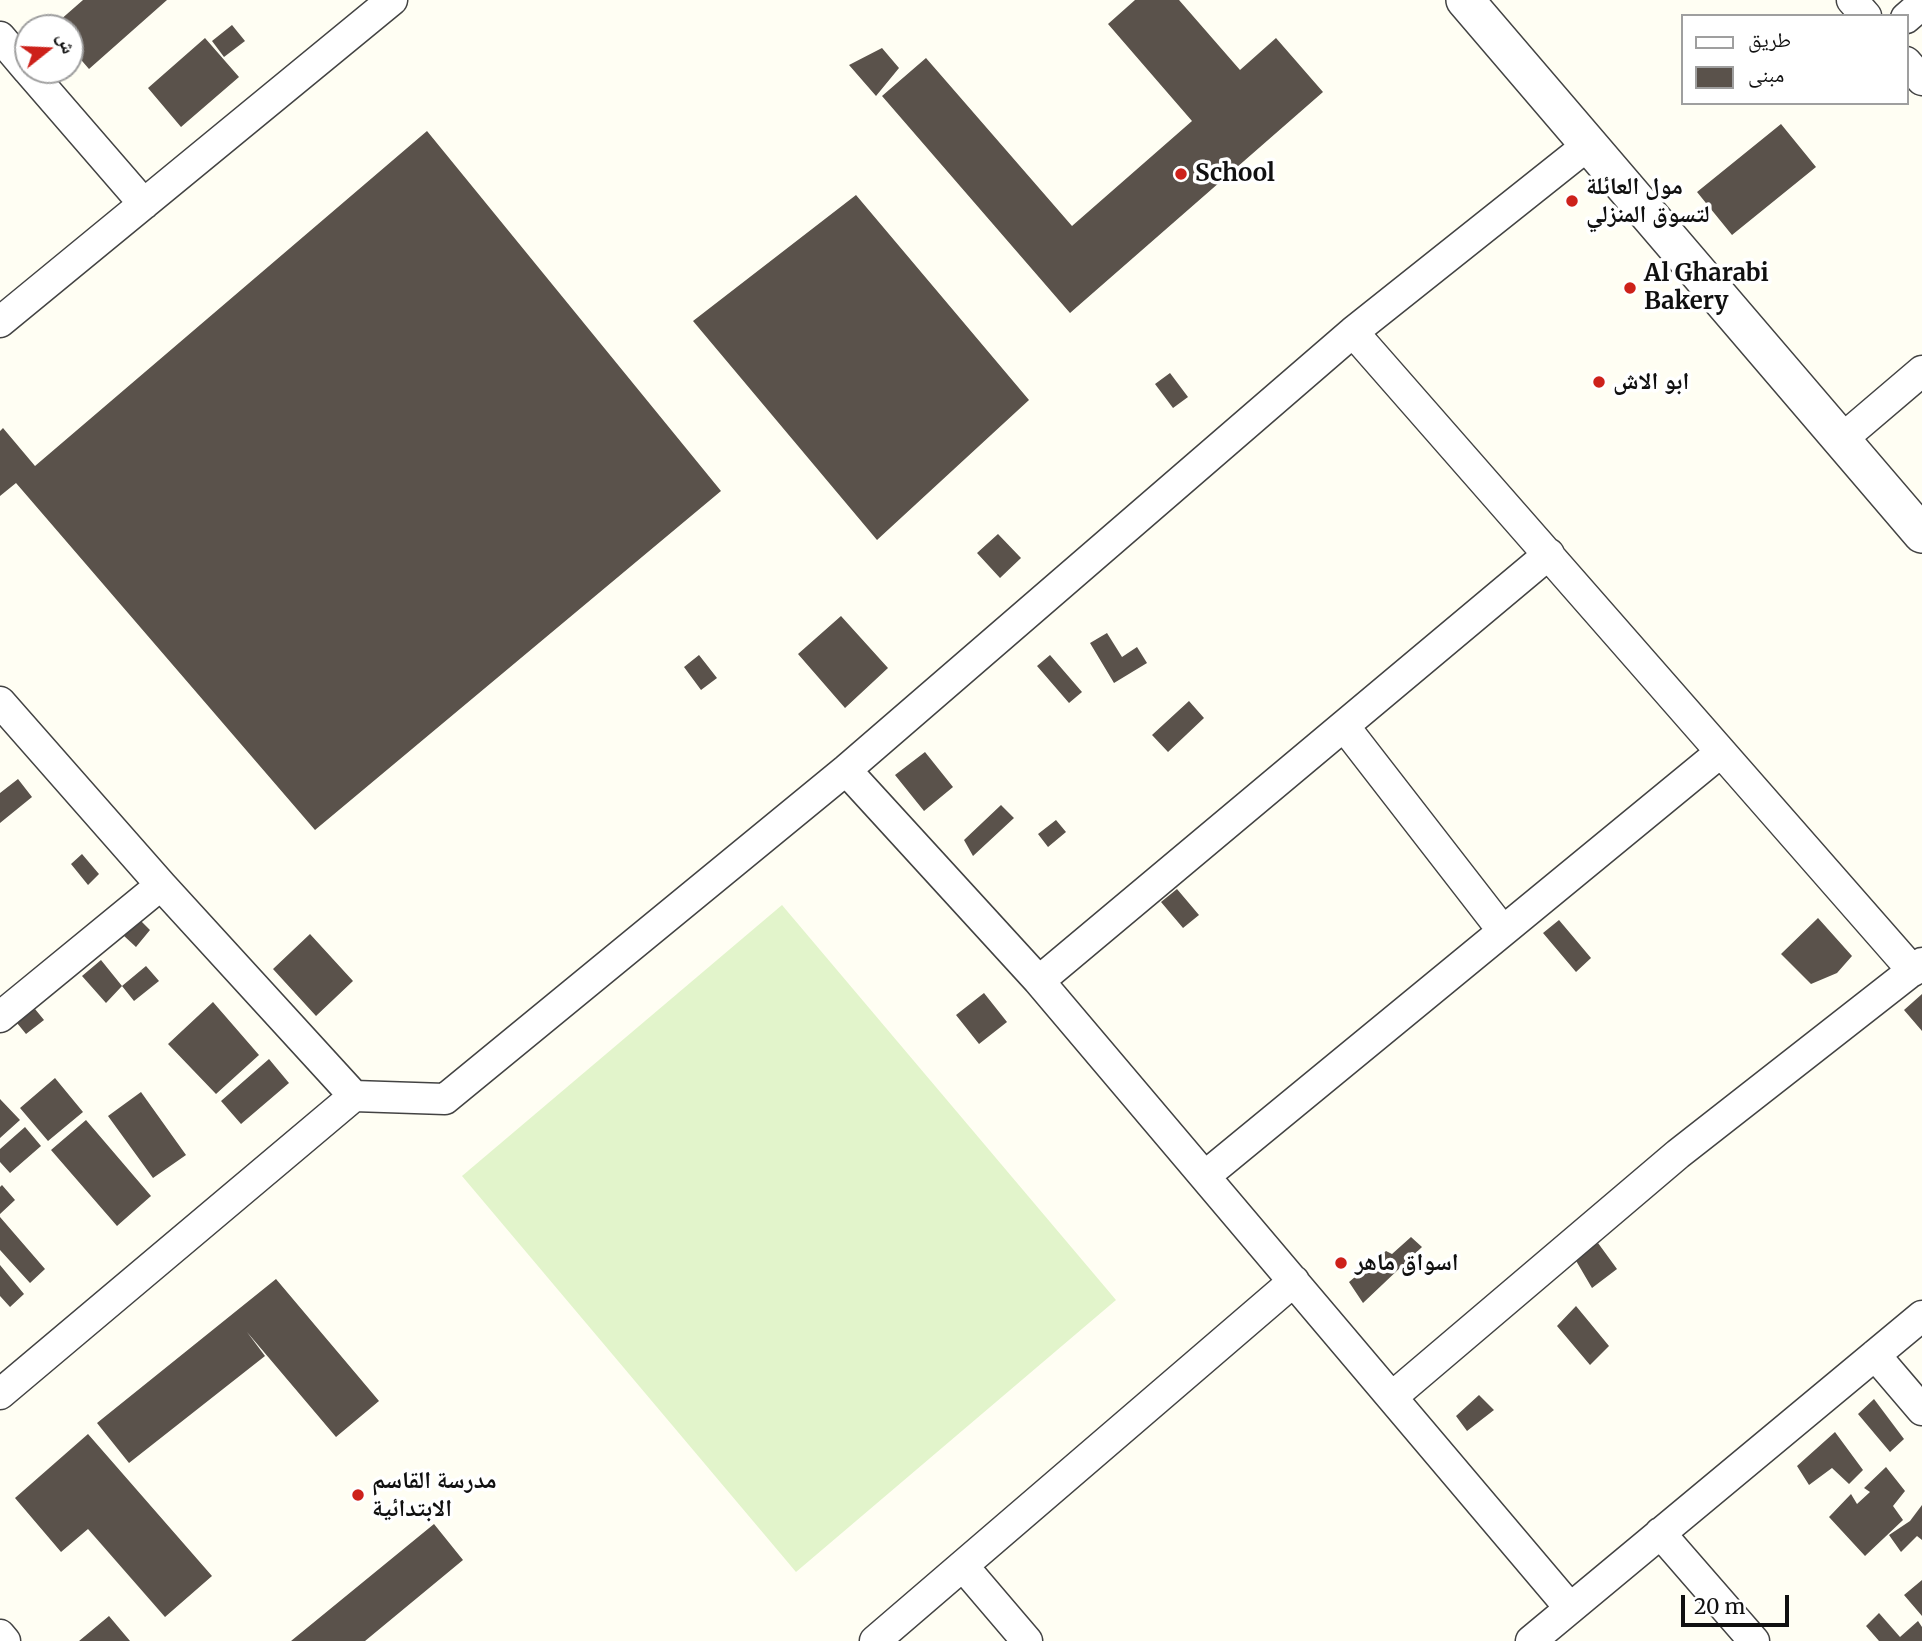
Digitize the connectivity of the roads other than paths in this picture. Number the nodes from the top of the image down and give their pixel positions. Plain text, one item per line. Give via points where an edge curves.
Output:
1 (392, 0) edge
2 (1465, 0) edge
3 (1852, 0) edge
4 (1922, 4) edge
5 (360, 10) edge
6 (1864, 14) edge
7 (1908, 16) edge
8 (0, 37) edge
9 (14, 54) edge
10 (1908, 64) edge
11 (1922, 80) edge
12 (40, 84) edge
13 (1588, 145) junction
14 (144, 204) junction
15 (0, 322) edge
16 (1353, 332) junction
17 (1922, 371) edge
18 (1841, 440) junction
19 (1922, 534) edge
20 (1549, 554) junction
21 (0, 702) edge
22 (1344, 726) junction
23 (1721, 751) junction
24 (846, 770) junction
25 (161, 885) junction
26 (1503, 931) junction
27 (1917, 967) edge
28 (1039, 981) junction
29 (0, 1017) edge
30 (354, 1096) junction
31 (1205, 1176) junction
32 (1294, 1281) junction
33 (1922, 1316) edge
34 (1875, 1355) junction
35 (0, 1394) edge
36 (1392, 1397) junction
37 (1922, 1410) edge
38 (1660, 1533) junction
39 (963, 1566) junction
40 (1570, 1608) junction
41 (0, 1634) edge
42 (5, 1641) edge
43 (875, 1641) edge
44 (1027, 1641) edge
45 (1531, 1641) edge
46 (1754, 1641) edge

1 - 5 street
2 - 13 street
3 - 6 street
4 - 7 street
5 - 14 street
8 - 9 street
10 - 11 street
12 - 14 street
13 - 16 street
13 - 18 street
14 - 15 street
16 - 20 street
16 - 24 street
17 - 18 street
18 - 19 street
20 - 22 street
20 - 23 street
21 - 25 street
22 - 26 street
22 - 28 street
23 - 26 street
23 - 27 street
24 - 28 street
24 - 30 street via 445,1099
25 - 29 street
25 - 30 street
26 - 31 street
27 - 36 street via 1678,1154
28 - 31 street
30 - 35 street
31 - 32 street
32 - 36 street
32 - 39 street
33 - 34 street
34 - 37 street
34 - 38 street
36 - 40 street
38 - 40 street
38 - 46 street
39 - 43 street
39 - 44 street
40 - 45 street
41 - 42 street

